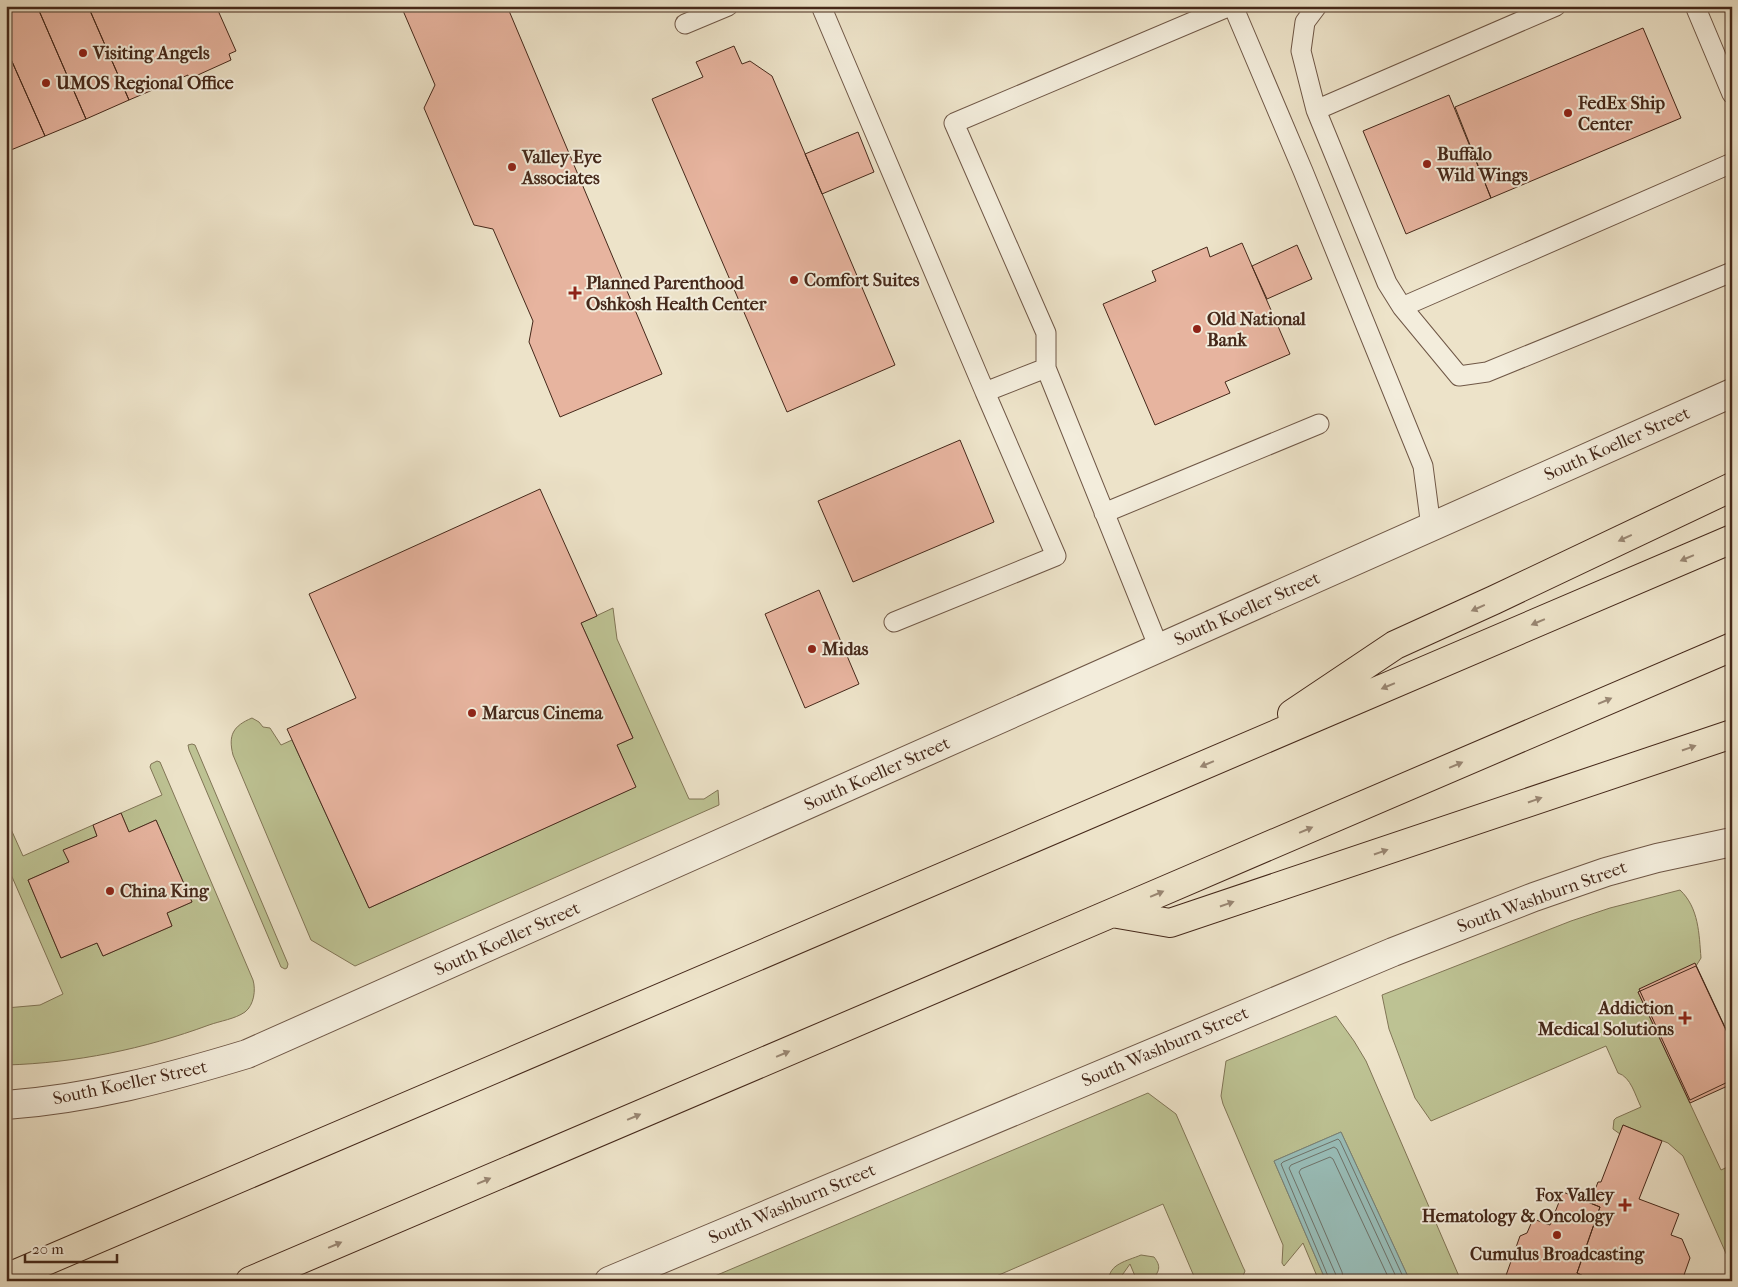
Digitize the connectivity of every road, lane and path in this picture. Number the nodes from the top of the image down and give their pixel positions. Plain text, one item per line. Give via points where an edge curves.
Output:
1 (728, 6) edge
2 (821, 6) edge
3 (1232, 6) edge
4 (1317, 6) edge
5 (1556, 6) edge
6 (1695, 6) edge
7 (685, 24) dead end
8 (1732, 94) edge
9 (1316, 110) junction
10 (1732, 163) edge
11 (1732, 272) edge
12 (1402, 307) junction
13 (1046, 368) junction
14 (985, 392) junction
15 (1732, 393) edge
16 (1319, 424) dead end
17 (1732, 487) edge
18 (1104, 513) junction
19 (1431, 527) junction
20 (1732, 539) edge
21 (894, 622) dead end
22 (1732, 647) edge
23 (1159, 648) junction
24 (1732, 734) edge
25 (1237, 751) junction
26 (1732, 842) edge
27 (1112, 913) junction
28 (6, 1105) edge
29 (6, 1278) edge
30 (250, 1281) edge
31 (609, 1281) edge

1 - 7 lane
2 - 14 lane
3 - 13 lane via 954,123 1046,333
3 - 19 lane via 1423,466
4 - 9 lane via 1305,22 1302,51
5 - 9 lane
6 - 8 lane
9 - 12 lane via 1386,283
10 - 12 lane
11 - 12 lane via 1487,372 1459,376
13 - 14 lane
13 - 18 lane
14 - 21 lane via 1056,556
15 - 19 street, South Koeller Street
16 - 18 lane
17 -> 25 highway via 1395,645
18 - 23 lane
19 - 23 street, South Koeller Street
20 -> 25 highway
27 -> 22 highway
23 - 28 street, South Koeller Street via 247,1054 103,1093
27 -> 24 highway via 1170,923
25 -> 29 highway
26 - 31 street, South Washburn Street via 1606,872 1411,945
30 -> 27 highway

